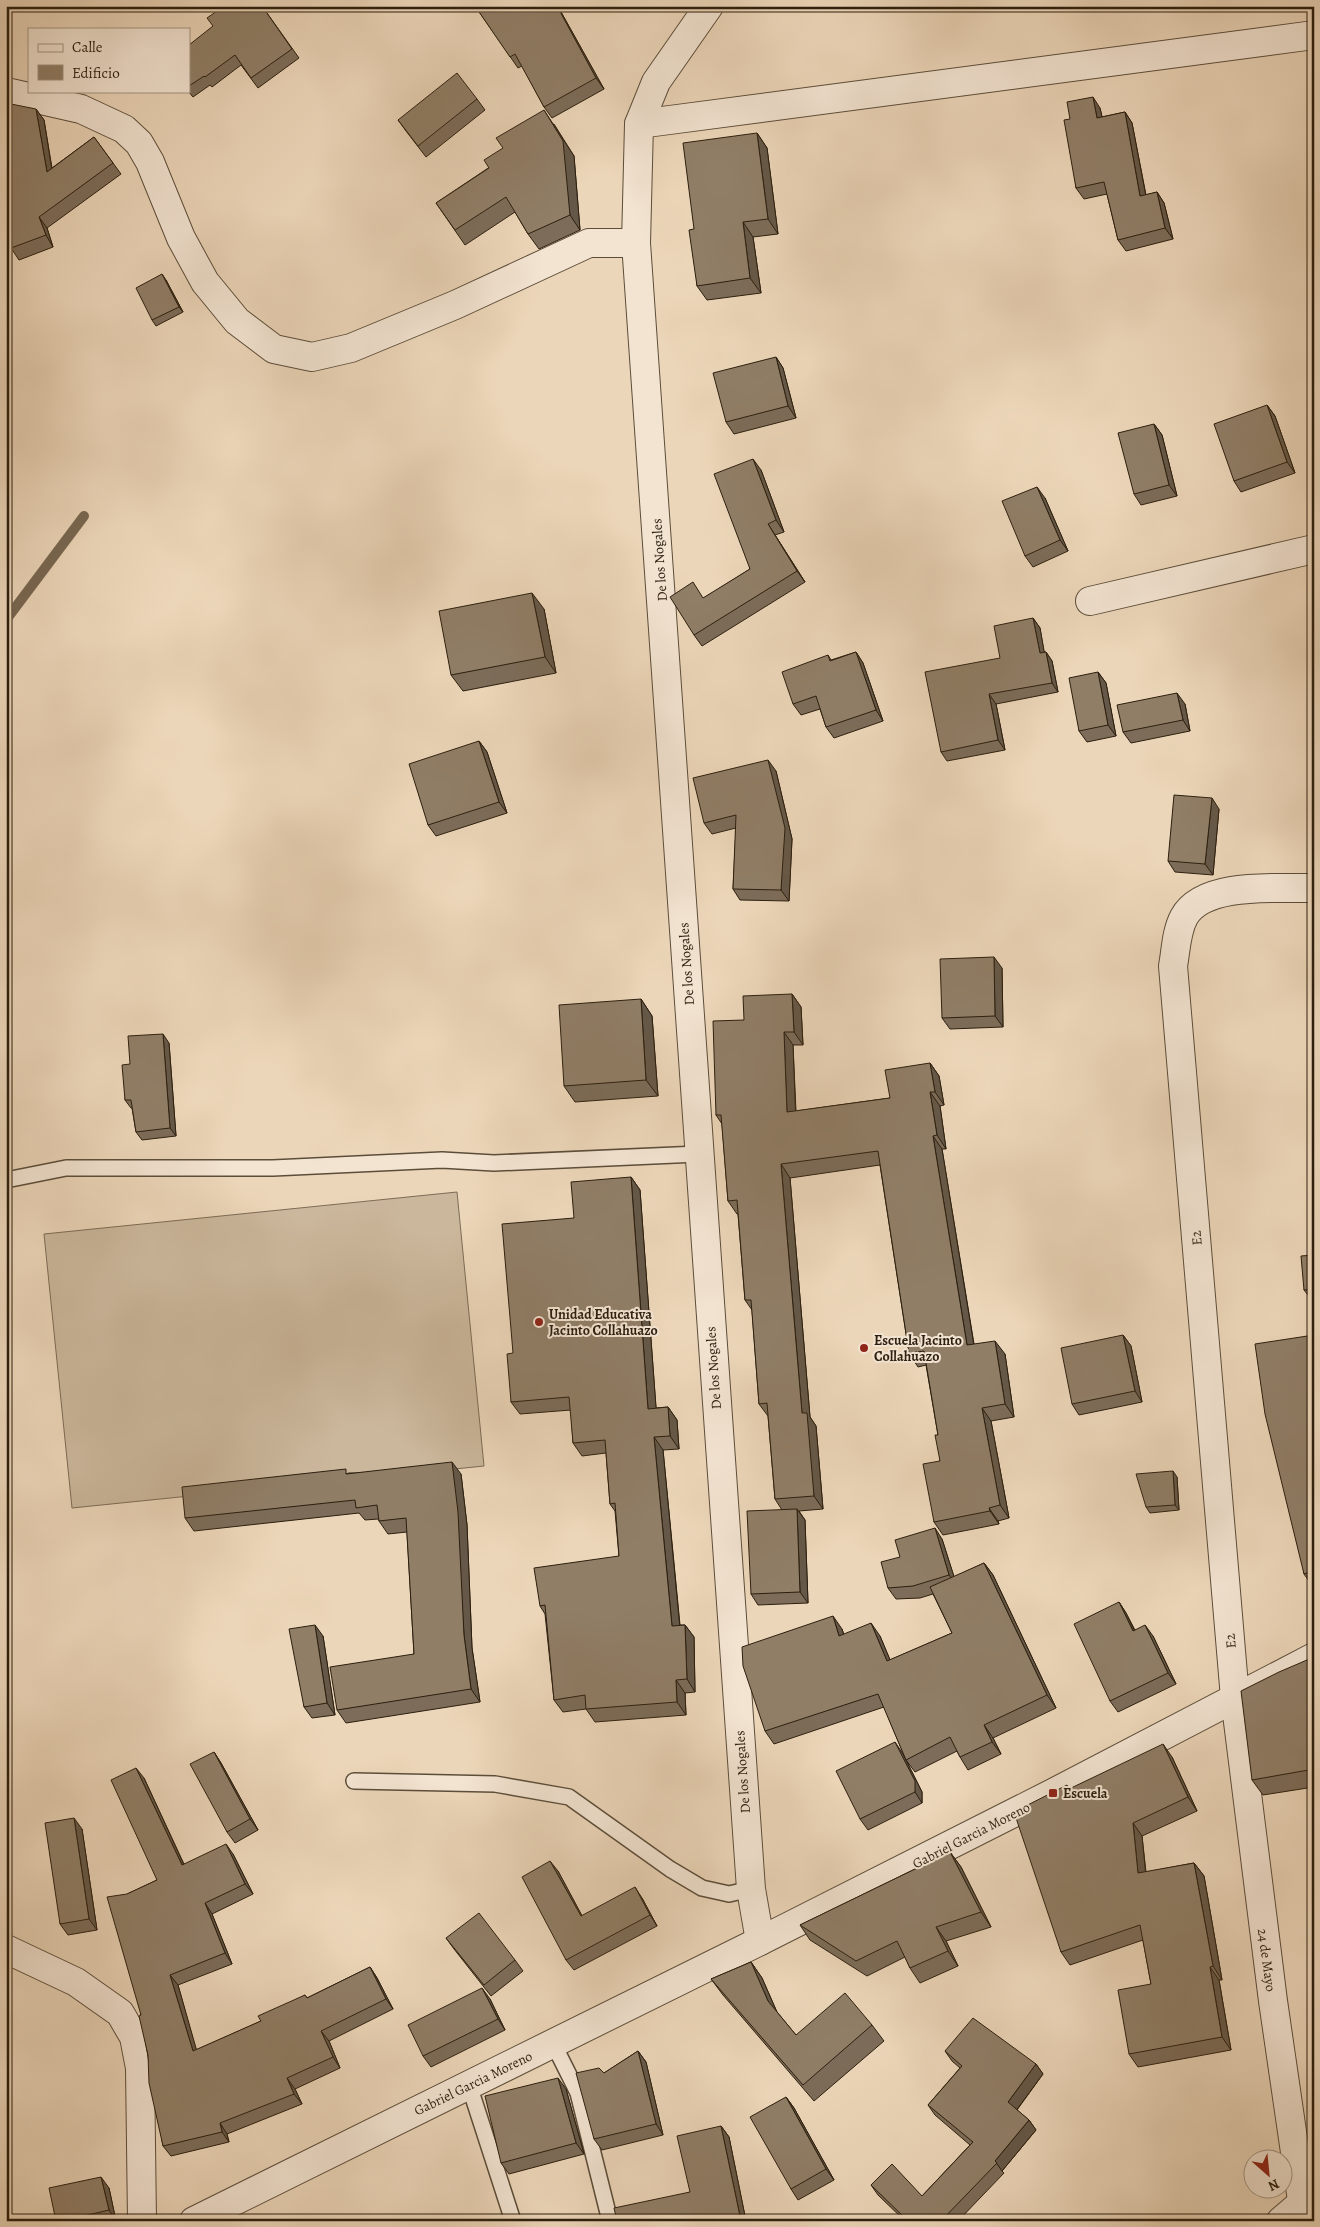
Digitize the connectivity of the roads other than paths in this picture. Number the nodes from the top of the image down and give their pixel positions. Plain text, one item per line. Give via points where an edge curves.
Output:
1 (709, 6) edge
2 (1314, 35) edge
3 (6, 92) edge
4 (638, 124) junction
5 (636, 243) junction
6 (1314, 549) edge
7 (1090, 601) dead end
8 (1314, 888) edge
9 (698, 1154) junction
10 (6, 1180) edge
11 (1314, 1657) edge
12 (1235, 1698) junction
13 (354, 1781) dead end
14 (751, 1889) junction
15 (756, 1943) junction
16 (6, 1949) edge
17 (553, 2043) junction
18 (469, 2085) junction
19 (1305, 2156) edge
20 (1304, 2212) edge
21 (142, 2221) edge
22 (194, 2221) edge
23 (513, 2221) edge
24 (610, 2221) edge
25 (1281, 2221) edge

1 - 4 street, De los Nogales via 656,82
2 - 4 street
3 - 5 street via 81,109 124,129 139,143 181,238 205,282 237,322 274,349 312,357 351,348 455,305 589,243
4 - 5 street, De los Nogales
5 - 9 street, De los Nogales
6 - 7 street
8 - 12 street, E2 via 1257,889 1225,892 1205,898 1184,917 1173,966
9 - 10 lane via 273,1168 66,1168
9 - 14 street, De los Nogales
11 - 12 street, Gabriel Garcia Moreno
12 - 15 street, Gabriel Garcia Moreno
12 - 19 street, 24 de Mayo via 1272,1992
13 - 14 lane via 495,1784 569,1797 702,1888 729,1894
14 - 15 street, De los Nogales
15 - 17 street, Gabriel Garcia Moreno
16 - 21 street via 76,1982 120,2013 134,2037 140,2068
17 - 18 street, Gabriel Garcia Moreno
17 - 24 lane via 578,2093
18 - 22 street, Gabriel Garcia Moreno
18 - 23 lane
19 - 20 street, 24 de Mayo
20 - 25 street

